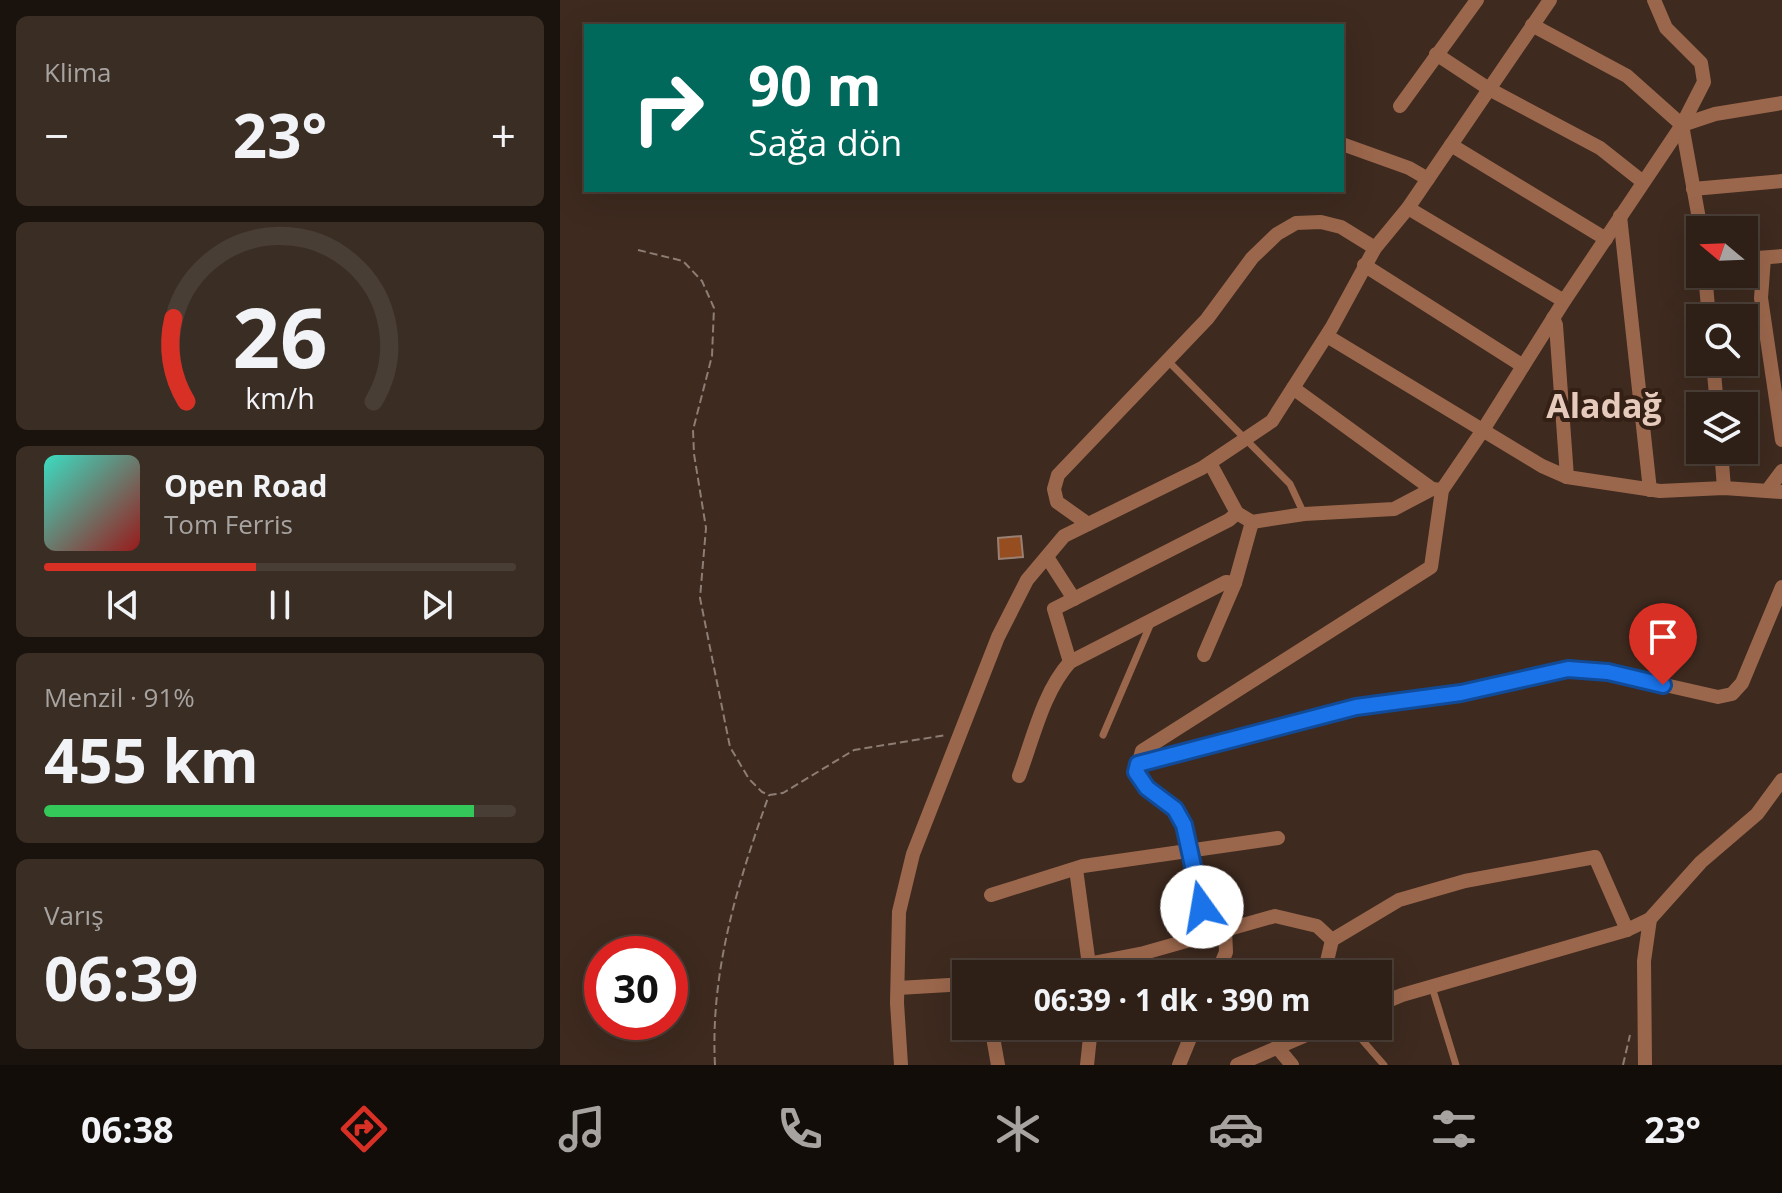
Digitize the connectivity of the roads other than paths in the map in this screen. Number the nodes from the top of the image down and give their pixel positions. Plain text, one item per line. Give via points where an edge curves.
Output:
1 (1477, 0) edge
2 (1550, 0) edge
3 (1654, 0) edge
4 (1532, 25) junction
5 (1436, 54) junction
6 (1489, 89) junction
7 (1782, 103) edge
8 (1400, 106) dead end
9 (1682, 125) junction
10 (1344, 145) edge
11 (1451, 145) junction
12 (1428, 179) junction
13 (1782, 181) edge
14 (1643, 182) junction
15 (1693, 189) junction
16 (1408, 208) junction
17 (1620, 215) junction
18 (1698, 216) edge
19 (1606, 239) junction
20 (1375, 248) junction
21 (1782, 256) edge
22 (1758, 258) edge
23 (1764, 258) junction
24 (1364, 265) junction
25 (1564, 301) junction
26 (1553, 318) junction
27 (1327, 336) junction
28 (1167, 360) junction
29 (1523, 366) junction
30 (1293, 388) junction
31 (1483, 430) junction
32 (1246, 438) junction
33 (1782, 440) edge
34 (1210, 463) junction
35 (1722, 464) edge
36 (1782, 471) edge
37 (1567, 477) junction
38 (1724, 488) junction
39 (1437, 490) junction
40 (1650, 490) junction
41 (1774, 491) edge
42 (1237, 513) junction
43 (1304, 514) junction
44 (1252, 522) junction
45 (1088, 524) junction
46 (1047, 557) junction
47 (1235, 583) junction
48 (1782, 587) edge
49 (1074, 599) junction
50 (1152, 620) junction
51 (1204, 655) dead end
52 (1070, 662) junction
53 (1103, 735) dead end
54 (1138, 764) junction
55 (1019, 776) dead end
56 (1782, 780) edge
57 (1278, 838) dead end
58 (1190, 852) junction
59 (1076, 869) junction
60 (991, 895) dead end
61 (1650, 919) junction
62 (1225, 930) junction
63 (1627, 930) junction
64 (1208, 934) junction
65 (1332, 940) junction
66 (1088, 960) edge
67 (1136, 960) edge
68 (1223, 960) edge
69 (1327, 960) edge
70 (952, 985) edge
71 (1432, 987) junction
72 (898, 988) junction
73 (1392, 1000) edge
74 (994, 1040) edge
75 (1090, 1040) edge
76 (1189, 1040) edge
77 (1286, 1040) edge
78 (1362, 1040) edge
79 (1277, 1047) junction
80 (901, 1065) edge
81 (998, 1065) edge
82 (1087, 1065) edge
83 (1179, 1065) edge
84 (1237, 1065) edge
85 (1292, 1065) edge
86 (1384, 1065) edge
87 (1456, 1065) edge
88 (1645, 1065) edge

1 - 5 street
2 - 4 street
3 - 9 street via 1666,28 1701,63 1704,82
4 - 6 street
4 - 9 street via 1627,76
5 - 6 street
5 - 8 street
6 - 11 street
6 - 14 street via 1600,148
7 - 9 street
9 - 14 street
9 - 15 street
10 - 12 street
11 - 12 street
11 - 19 street
12 - 16 street
13 - 15 street
14 - 17 street
15 - 18 street
16 - 20 street
16 - 25 street
17 - 19 street
17 - 40 street
19 - 25 street
20 - 24 street
20 - 28 street via 1331,224 1305,222 1287,228 1260,249 1207,319
21 - 23 street
22 - 23 street
23 - 33 street via 1761,298
24 - 27 street
24 - 29 street
25 - 26 street
26 - 29 street
26 - 37 street
27 - 30 street
27 - 31 street
28 - 32 lane
28 - 45 street via 1058,475 1057,502
29 - 31 street
30 - 32 street via 1272,421
30 - 39 street
31 - 37 street
31 - 39 street
32 - 34 street
32 - 43 lane via 1290,484
34 - 42 street
34 - 45 street
35 - 38 street
36 - 41 street
37 - 40 street
38 - 40 street
38 - 41 street
39 - 43 street via 1394,509
39 - 54 street via 1431,567 1142,751
42 - 44 street
42 - 49 street
43 - 44 street
44 - 47 street
45 - 46 street via 1064,536
46 - 49 street
46 - 72 street via 1027,580 998,637 913,854 899,912
47 - 50 street via 1226,582
47 - 51 street
48 - 54 street via 1742,683 1732,694 1718,697 1608,672 1568,669 1461,693 1356,707
49 - 52 street via 1054,609
50 - 52 street
50 - 53 lane
52 - 55 street via 1051,692
54 - 58 street via 1136,772 1147,788 1175,809
56 - 61 street via 1757,814 1701,862
57 - 58 street
58 - 59 street
58 - 64 street
59 - 60 street
59 - 66 street
61 - 63 street
61 - 88 street via 1644,961
62 - 64 street
62 - 65 street via 1275,916 1317,926
62 - 68 street
63 - 65 street via 1595,857 1465,881 1399,900
63 - 71 street
64 - 67 street
65 - 69 street
70 - 72 street
71 - 73 street
71 - 87 lane
72 - 80 street
74 - 81 street
75 - 82 street
76 - 83 street
77 - 79 street
78 - 86 lane
79 - 84 street
79 - 85 street

